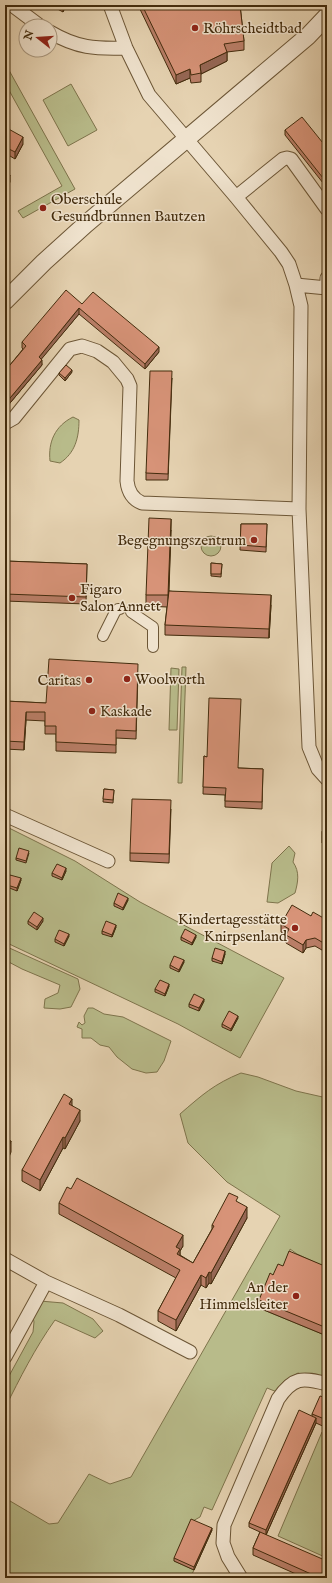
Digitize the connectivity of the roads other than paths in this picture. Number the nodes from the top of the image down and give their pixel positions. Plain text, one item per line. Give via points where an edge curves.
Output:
1 (110, 5) edge
2 (323, 5) edge
3 (15, 6) edge
4 (327, 10) edge
5 (327, 16) edge
6 (30, 18) edge
7 (58, 37) edge
8 (126, 48) junction
9 (186, 140) junction
10 (236, 197) junction
11 (327, 209) edge
12 (327, 278) edge
13 (296, 285) junction
14 (5, 301) edge
15 (5, 424) edge
16 (299, 509) junction
17 (103, 636) dead end
18 (153, 647) dead end
19 (327, 779) edge
20 (5, 815) edge
21 (108, 860) dead end
22 (5, 1259) edge
23 (46, 1282) junction
24 (190, 1352) dead end
25 (5, 1356) edge
26 (327, 1384) edge
27 (241, 1578) edge

1 - 8 street
2 - 4 street
3 - 6 street
5 - 9 street via 308,36
7 - 8 street via 66,42 98,49
8 - 9 street via 149,95
9 - 10 street
9 - 14 street via 86,224
10 - 11 street via 286,158 291,159
10 - 13 street via 289,264
12 - 13 street via 327,288
13 - 16 street via 301,306
15 - 16 street via 14,418 70,349 82,346 97,351 113,362 130,386 127,480 128,488 135,499 142,503
16 - 19 street via 309,747 318,769
17 - 18 street via 114,612 118,609 126,610 153,628
20 - 21 street
22 - 23 street
23 - 24 street via 120,1315
23 - 25 street
26 - 27 street via 314,1380 298,1380 287,1387 278,1399 224,1525 223,1543

